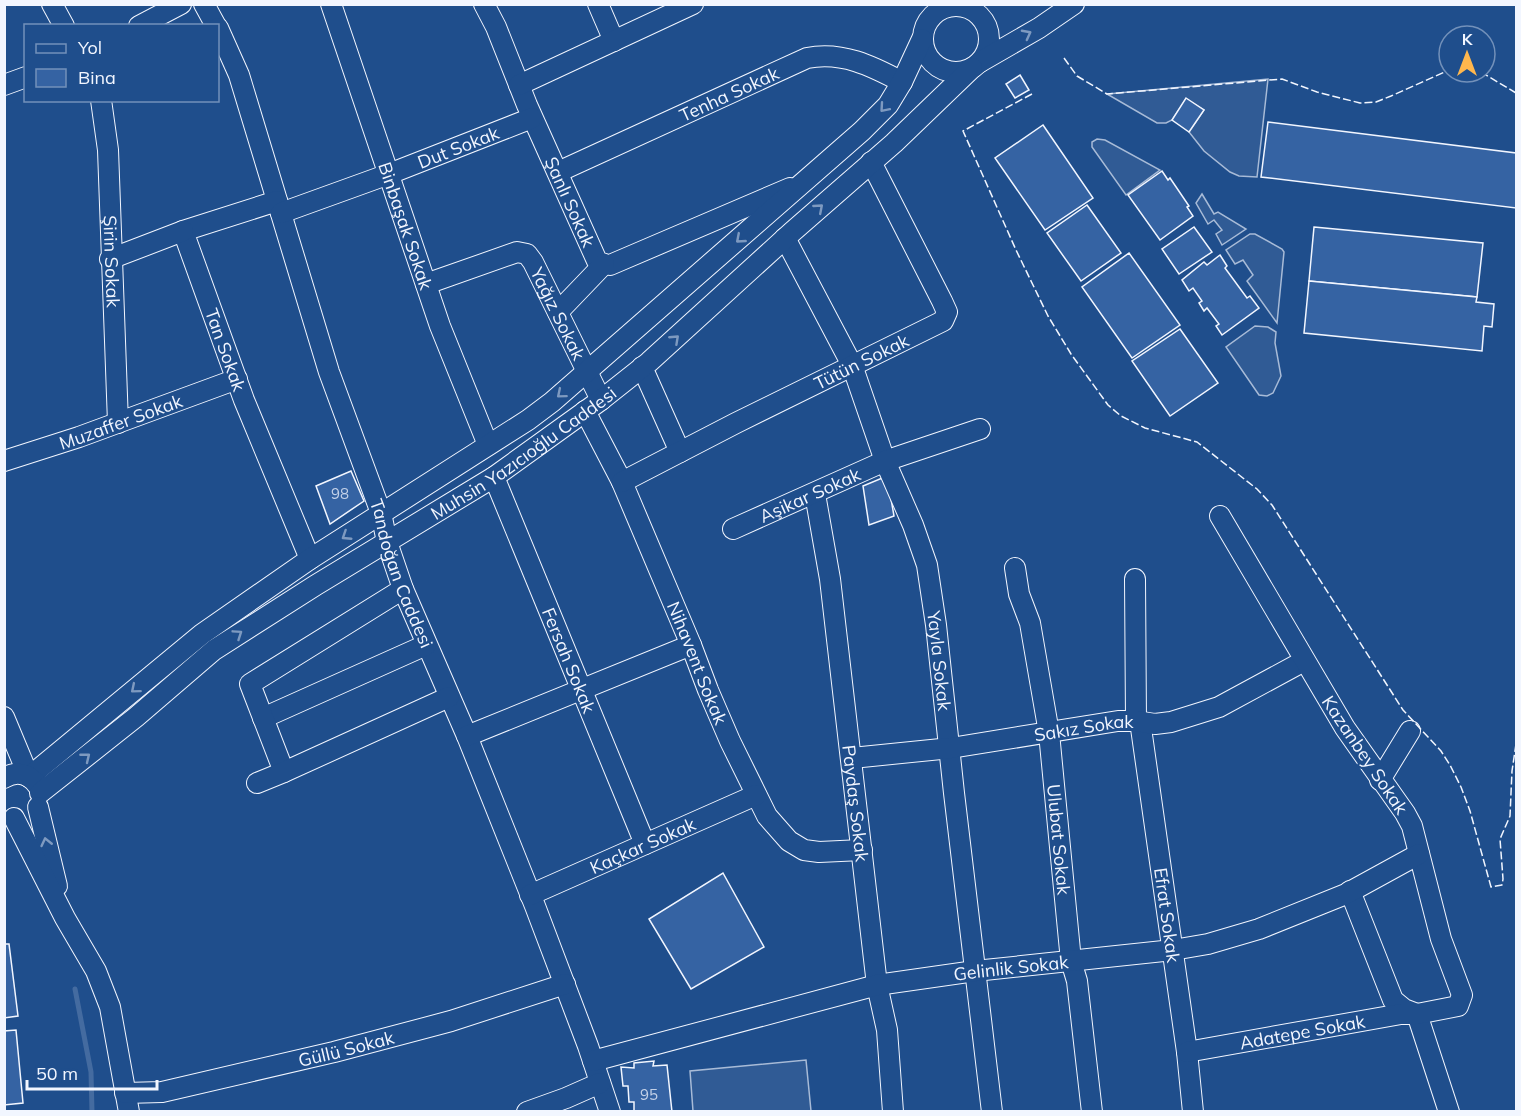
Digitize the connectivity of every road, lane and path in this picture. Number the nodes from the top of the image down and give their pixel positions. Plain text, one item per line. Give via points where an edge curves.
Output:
1 (52, 4) edge
2 (181, 4) edge
3 (204, 4) edge
4 (331, 4) edge
5 (484, 4) edge
6 (598, 4) edge
7 (693, 4) edge
8 (925, 4) edge
9 (1074, 4) edge
10 (976, 7) edge
11 (63, 24) edge
12 (143, 24) edge
13 (215, 24) edge
14 (219, 31) edge
15 (923, 35) junction
16 (614, 41) junction
17 (976, 65) junction
18 (24, 78) edge
19 (902, 82) junction
20 (519, 85) junction
21 (4, 86) edge
22 (101, 102) edge
23 (532, 118) junction
24 (871, 162) junction
25 (558, 172) junction
26 (389, 174) junction
27 (802, 183) junction
28 (279, 207) junction
29 (183, 231) junction
30 (785, 238) junction
31 (110, 259) junction
32 (604, 264) junction
33 (426, 284) junction
34 (558, 312) junction
35 (852, 365) junction
36 (642, 368) junction
37 (588, 372) junction
38 (237, 379) junction
39 (593, 405) junction
40 (118, 423) junction
41 (980, 429) dead end
42 (488, 445) junction
43 (680, 452) junction
44 (4, 461) edge
45 (885, 461) junction
46 (494, 477) junction
47 (622, 482) junction
48 (816, 494) junction
49 (381, 513) junction
50 (1220, 516) dead end
51 (733, 529) dead end
52 (387, 542) junction
53 (310, 559) junction
54 (1015, 568) dead end
55 (1135, 579) dead end
56 (403, 589) junction
57 (426, 645) junction
58 (691, 645) junction
59 (1304, 661) junction
60 (582, 688) junction
61 (449, 697) junction
62 (4, 717) edge
63 (263, 718) junction
64 (1138, 721) junction
65 (1410, 731) dead end
66 (1049, 733) junction
67 (467, 736) junction
68 (951, 748) junction
69 (852, 758) junction
70 (284, 772) junction
71 (4, 778) edge
72 (1380, 780) junction
73 (257, 783) dead end
74 (36, 792) junction
75 (756, 795) junction
76 (8, 820) edge
77 (645, 844) junction
78 (862, 850) junction
79 (1419, 854) junction
80 (1350, 891) junction
81 (531, 895) junction
82 (65, 918) junction
83 (1173, 950) junction
84 (1071, 961) junction
85 (975, 971) junction
86 (565, 984) junction
87 (877, 985) junction
88 (1417, 1014) junction
89 (1187, 1052) junction
90 (594, 1061) junction
91 (600, 1083) junction
92 (127, 1102) edge
93 (1442, 1110) edge
94 (526, 1112) edge
95 (610, 1112) edge
96 (893, 1112) edge
97 (992, 1112) edge
98 (1092, 1112) edge
99 (1193, 1112) edge

1 - 11 street
2 - 12 street
3 - 13 street, Tandoğan Caddesi
4 - 26 street, Binbaşak Sokak
5 - 20 street, Şanlı Sokak
6 - 16 street
7 - 16 street
8 - 15 street
17 -> 9 street, Muhsin Yazıcıoğlu Caddesi
10 - 15 street via 944,7 928,21
10 - 17 street via 990,35 989,45
14 - 28 street, Tandoğan Caddesi via 239,75
15 - 17 street via 927,55 938,67 955,72
15 - 19 street, Muhsin Yazıcıoğlu Caddesi
16 - 20 street
17 - 24 street, Muhsin Yazıcıoğlu Caddesi
18 - 21 street
19 - 25 street, Tenha Sokak via 844,57 823,54 807,58
19 -> 27 street, Muhsin Yazıcıoğlu Caddesi via 888,105
20 - 23 street, Şanlı Sokak
22 - 31 street, Şirin Sokak via 107,139
23 - 25 street, Şanlı Sokak
23 - 26 street, Dut Sokak
30 -> 24 street, Muhsin Yazıcıoğlu Caddesi
24 - 35 street, Tütün Sokak via 947,312 943,321
25 - 32 street, Şanlı Sokak via 597,261
26 - 28 street, Dut Sokak
26 - 33 street, Binbaşak Sokak
27 - 32 street, Şanlı Sokak via 610,265
27 -> 37 street, Muhsin Yazıcıoğlu Caddesi
28 - 29 street
28 - 49 street, Tandoğan Caddesi via 329,372
29 - 31 street
29 - 38 street, Tan Sokak
30 - 35 street, Yayla Sokak
36 -> 30 street, Muhsin Yazıcıoğlu Caddesi
31 - 40 street, Şirin Sokak
32 - 34 street
33 - 34 street, Yağız Sokak via 517,252 527,254
33 - 42 street, Binbaşak Sokak
34 - 37 street, Yağız Sokak
35 - 43 street, Tütün Sokak
35 - 45 street, Yayla Sokak
36 - 39 street, Muhsin Yazıcıoğlu Caddesi
36 - 43 street
37 - 39 street, Yağız Sokak
37 -> 42 street, Muhsin Yazıcıoğlu Caddesi via 528,420
38 - 40 street, Muzaffer Sokak
38 - 53 street, Tan Sokak
39 - 46 street, Muhsin Yazıcıoğlu Caddesi
39 - 47 street, Nihavent Sokak
40 - 44 street, Muzaffer Sokak
41 - 45 street, Aşikar Sokak
42 - 49 street, Muhsin Yazıcıoğlu Caddesi
43 - 47 street, Tütün Sokak
45 - 48 street, Aşikar Sokak
45 - 68 street, Yayla Sokak via 927,565
46 - 52 street, Muhsin Yazıcıoğlu Caddesi
46 - 60 street, Fersah Sokak
47 - 58 street, Nihavent Sokak
48 - 51 street, Aşikar Sokak
48 - 69 street, Paydaş Sokak
49 - 52 street, Tandoğan Caddesi
49 -> 53 street, Muhsin Yazıcıoğlu Caddesi
50 - 59 street, Kazanbey Sokak
52 - 56 street, Tandoğan Caddesi
74 -> 52 street, Muhsin Yazıcıoğlu Caddesi via 214,650
53 -> 74 street, Muhsin Yazıcıoğlu Caddesi via 191,641
54 - 66 street, Ulubat Sokak via 1030,623
55 - 64 street, Efrat Sokak
56 - 57 street, Tandoğan Caddesi
56 - 63 street via 250,684
57 - 61 street, Tandoğan Caddesi
57 - 63 street
58 - 60 street
58 - 75 street, Nihavent Sokak
59 - 64 street, Sakız Sokak via 1219,707 1171,722
59 - 72 street, Kazanbey Sokak
60 - 67 street
60 - 77 street, Fersah Sokak
61 - 67 street, Tandoğan Caddesi
61 - 70 street
62 - 74 street
63 - 70 street
64 - 66 street, Sakız Sokak
64 - 83 street, Efrat Sokak
65 - 72 street
66 - 68 street, Sakız Sokak
66 - 84 street, Ulubat Sokak
67 - 81 street, Tandoğan Caddesi
68 - 69 street, Sakız Sokak
68 - 85 street, Yayla Sokak
69 - 78 street, Paydaş Sokak
70 - 73 street
71 - 74 street via 16,774
72 - 79 street, Kazanbey Sokak via 1408,819
74 - 76 street via 28,816
82 -> 74 street
75 - 77 street, Kaçkar Sokak
75 - 78 street, Nihavent Sokak via 775,827 804,850
76 - 82 street
77 - 81 street, Kaçkar Sokak
78 - 87 street, Paydaş Sokak
79 - 80 street, Gelinlik Sokak
79 - 88 street, Kazanbey Sokak via 1462,995 1458,1006
80 - 83 street, Gelinlik Sokak via 1259,929
80 - 88 street via 1394,1000
81 - 86 street, Tandoğan Caddesi
82 - 92 street via 96,971 110,1007
83 - 84 street, Gelinlik Sokak
83 - 89 street, Efrat Sokak
84 - 85 street, Gelinlik Sokak
84 - 98 street, Ulubat Sokak via 1077,981
85 - 87 street, Gelinlik Sokak
85 - 97 street, Yayla Sokak
86 - 90 street, Tandoğan Caddesi
86 - 92 street, Güllü Sokak via 334,1052
87 - 90 street, Gelinlik Sokak
87 - 96 street, Paydaş Sokak via 887,1029
88 - 89 street, Adatepe Sokak
88 - 93 street
89 - 99 street, Efrat Sokak
90 - 91 street, Tandoğan Caddesi
91 - 94 street
91 - 95 street, Tandoğan Caddesi

